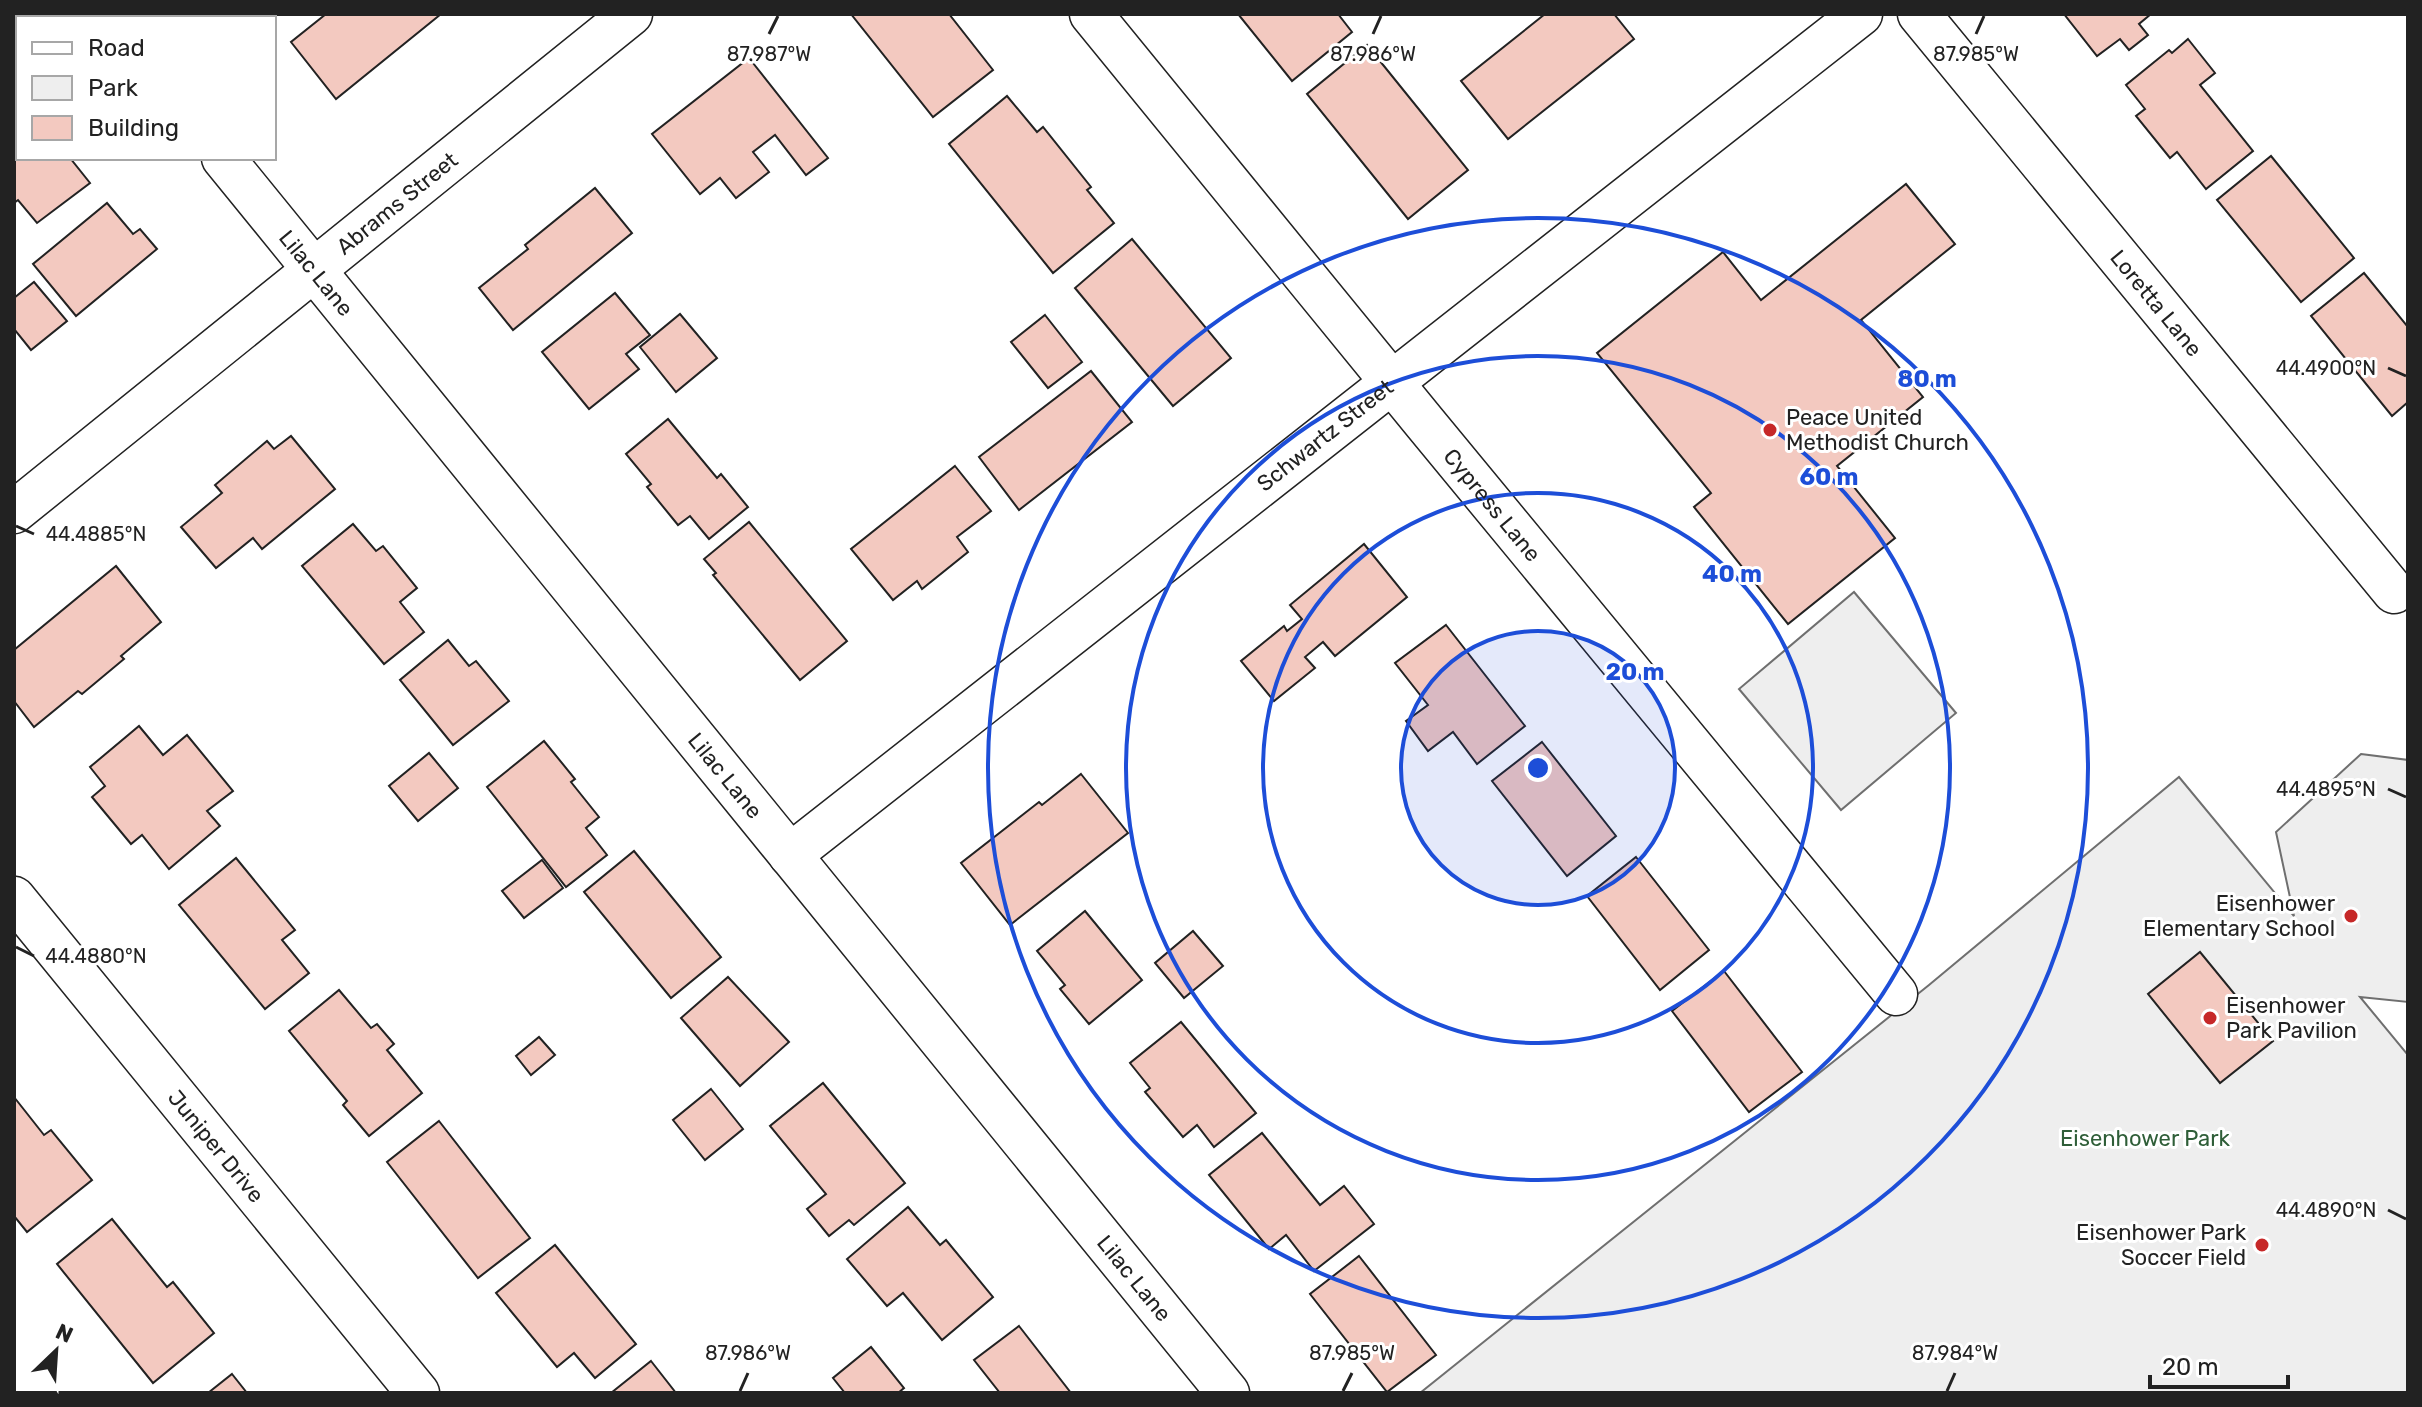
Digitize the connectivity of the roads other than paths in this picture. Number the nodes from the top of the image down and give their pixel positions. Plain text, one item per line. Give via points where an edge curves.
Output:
1 (631, 14) edge
2 (1091, 14) edge
3 (1861, 14) edge
4 (1919, 14) edge
5 (225, 160) edge
6 (313, 269) junction
7 (1391, 382) junction
8 (14, 512) edge
9 (2394, 592) dead end
10 (790, 855) junction
11 (14, 898) edge
12 (1896, 994) dead end
13 (418, 1393) edge
14 (1228, 1393) edge

1 - 6 street, Abrams Street
2 - 7 street, Cypress Lane
3 - 7 street, Schwartz Street
4 - 9 street, Loretta Lane
5 - 6 street, Lilac Lane
6 - 8 street, Abrams Street
6 - 10 street, Lilac Lane
7 - 10 street, Schwartz Street
7 - 12 street, Cypress Lane
10 - 14 street, Lilac Lane
11 - 13 street, Juniper Drive

